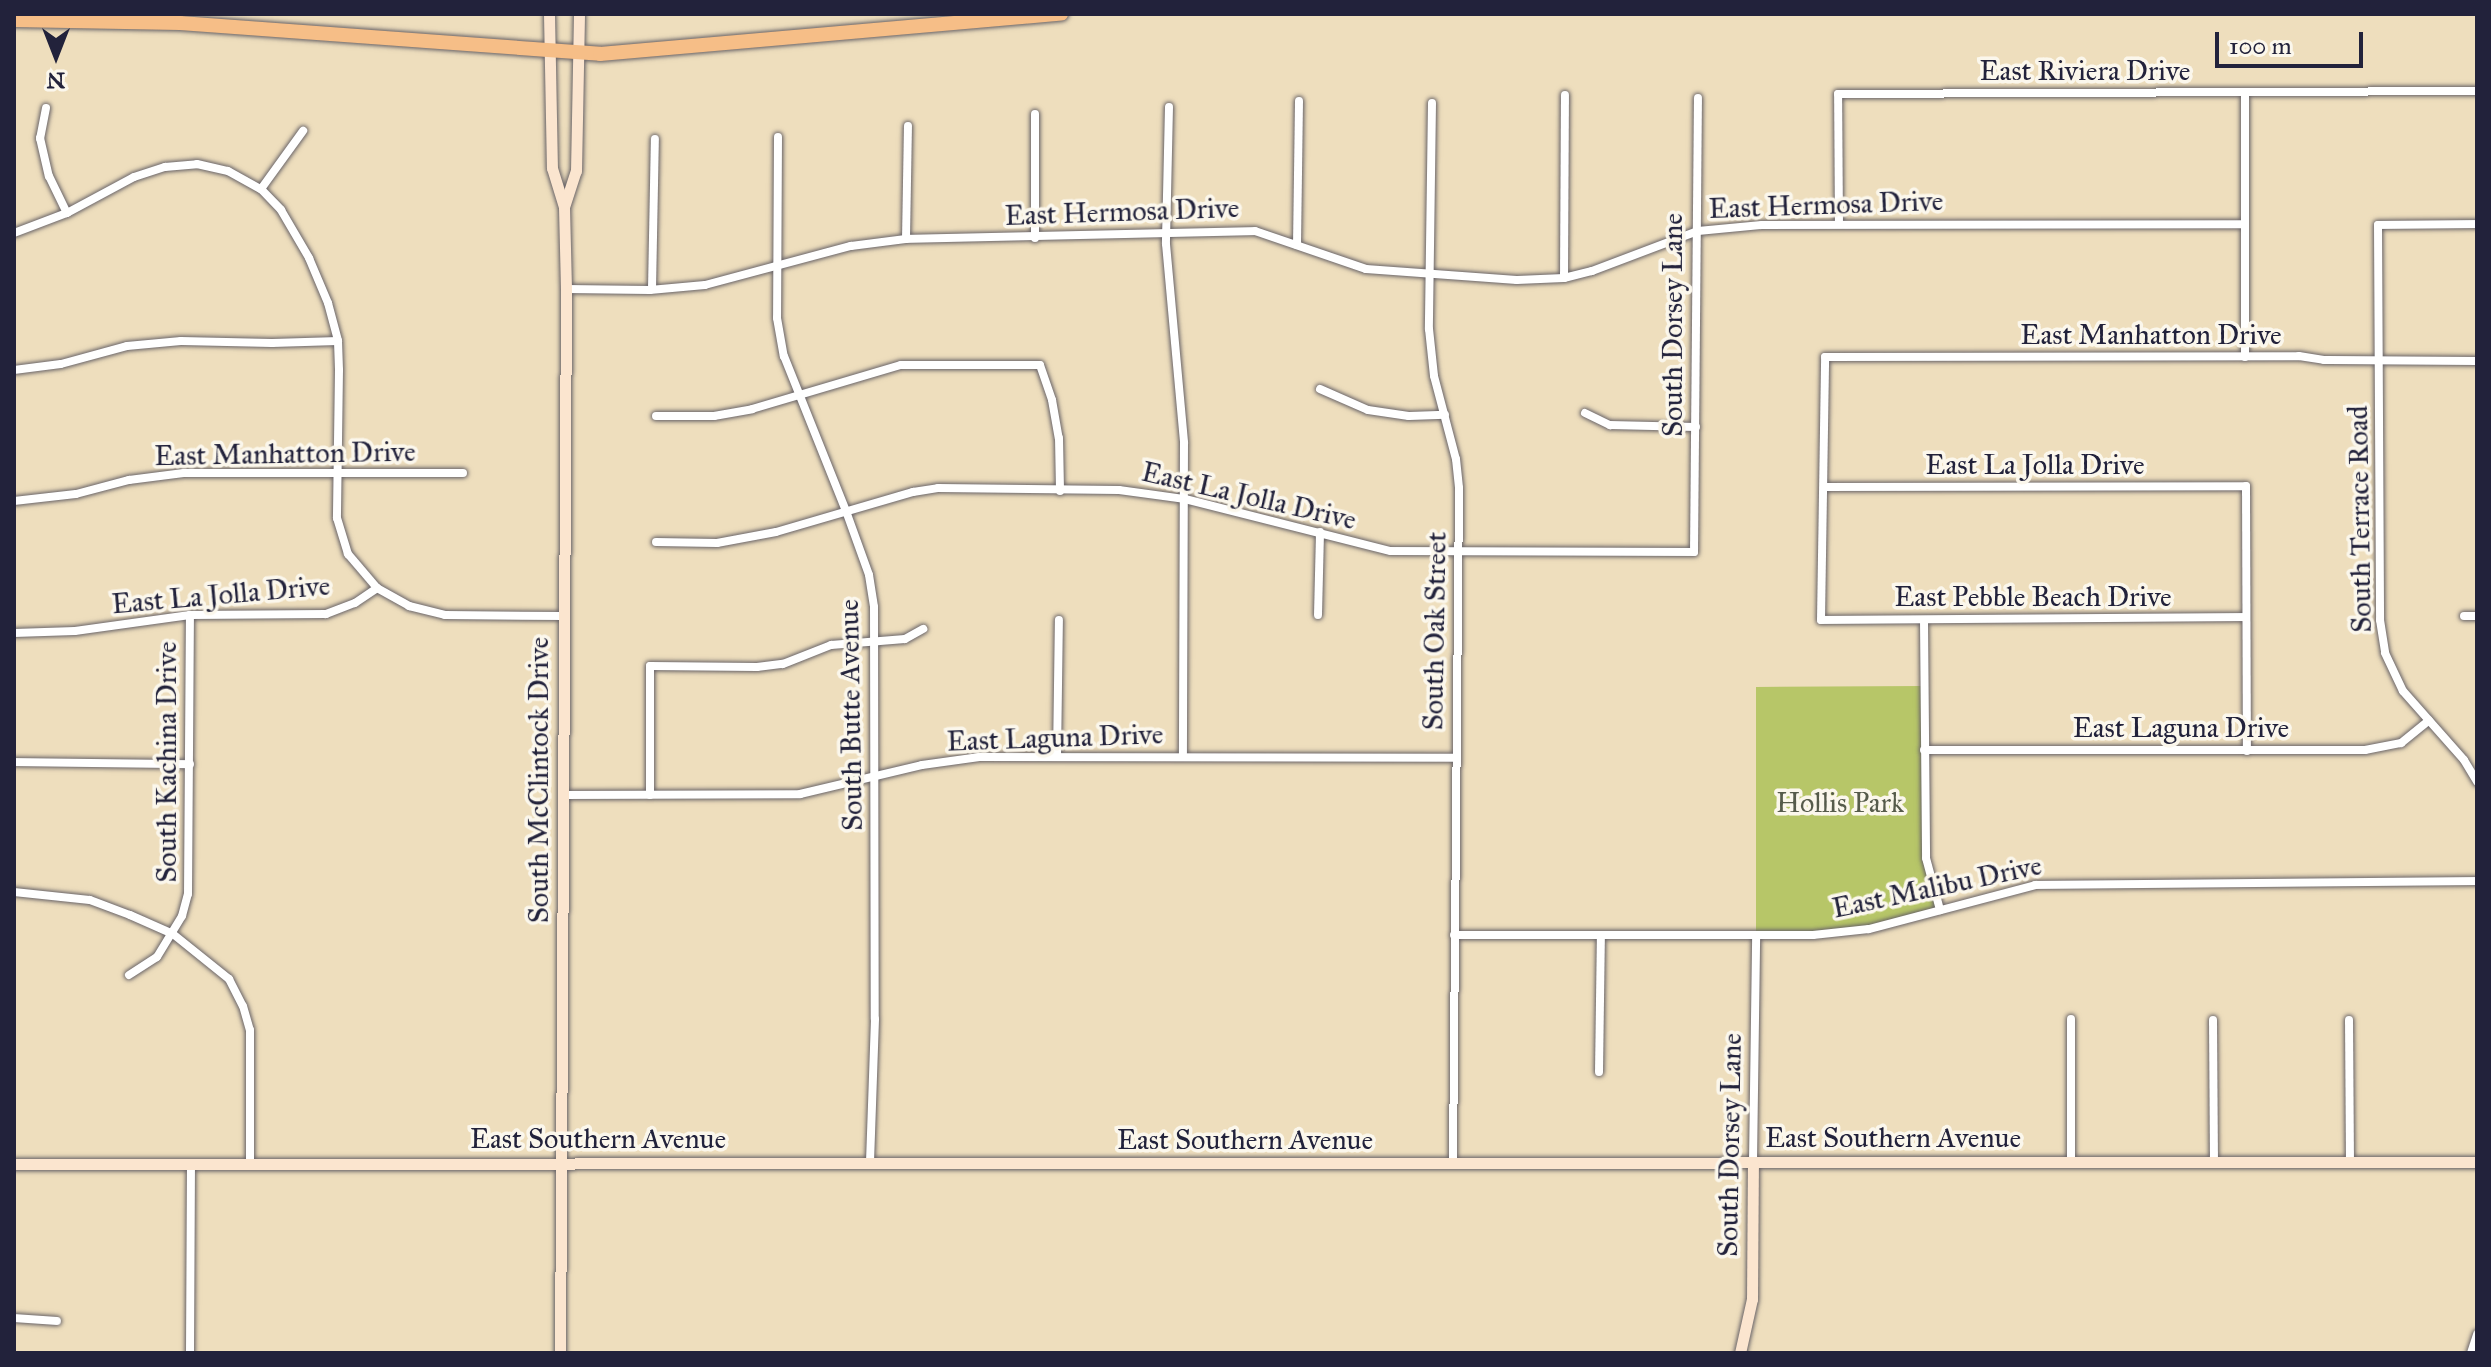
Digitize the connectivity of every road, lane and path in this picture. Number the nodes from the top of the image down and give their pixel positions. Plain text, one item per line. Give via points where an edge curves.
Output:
1 (1061, 14) edge
2 (549, 15) edge
3 (579, 16) edge
4 (14, 20) edge
5 (549, 52) junction
6 (579, 53) junction
7 (2477, 91) edge
8 (2245, 93) junction
9 (1565, 95) dead end
10 (1698, 98) dead end
11 (1299, 101) dead end
12 (1432, 103) dead end
13 (1169, 107) dead end
14 (46, 108) dead end
15 (1035, 114) dead end
16 (908, 126) dead end
17 (303, 131) dead end
18 (778, 137) dead end
19 (655, 139) dead end
20 (261, 189) junction
21 (564, 207) junction
22 (67, 213) junction
23 (1839, 224) junction
24 (2245, 224) junction
25 (2477, 224) edge
26 (1166, 231) junction
27 (1698, 231) junction
28 (14, 233) edge
29 (1035, 238) junction
30 (906, 239) junction
31 (1297, 245) junction
32 (776, 266) junction
33 (1429, 276) junction
34 (1564, 278) junction
35 (566, 289) junction
36 (652, 289) junction
37 (338, 341) junction
38 (2245, 357) junction
39 (2380, 361) junction
40 (2477, 361) edge
41 (14, 370) edge
42 (1320, 389) dead end
43 (799, 395) junction
44 (1585, 413) dead end
45 (1445, 415) junction
46 (656, 416) dead end
47 (1696, 427) junction
48 (338, 473) junction
49 (463, 473) dead end
50 (1825, 487) junction
51 (1060, 491) junction
52 (1185, 499) junction
53 (14, 501) edge
54 (846, 511) junction
55 (1320, 532) junction
56 (656, 542) dead end
57 (1694, 552) joint
58 (1458, 553) junction
59 (377, 588) junction
60 (190, 615) junction
61 (1318, 615) dead end
62 (564, 616) junction
63 (2464, 616) dead end
64 (2477, 616) edge
65 (2246, 617) junction
66 (1059, 620) dead end
67 (1924, 620) junction
68 (923, 629) dead end
69 (14, 633) edge
70 (876, 639) junction
71 (2429, 720) junction
72 (1924, 750) junction
73 (2247, 751) junction
74 (1183, 756) junction
75 (1057, 757) junction
76 (1456, 758) junction
77 (14, 762) edge
78 (190, 764) junction
79 (877, 778) junction
80 (2477, 782) edge
81 (562, 795) junction
82 (650, 795) junction
83 (2477, 881) edge
84 (14, 892) edge
85 (1940, 910) junction
86 (173, 934) junction
87 (1454, 935) junction
88 (1601, 936) junction
89 (1756, 936) junction
90 (129, 975) dead end
91 (2071, 1019) dead end
92 (2213, 1020) dead end
93 (2349, 1020) dead end
94 (1599, 1072) dead end
95 (2214, 1161) junction
96 (561, 1162) junction
97 (1753, 1162) junction
98 (2071, 1162) junction
99 (2350, 1162) junction
100 (2477, 1162) edge
101 (250, 1163) junction
102 (14, 1164) edge
103 (191, 1164) junction
104 (870, 1164) junction
105 (1453, 1164) junction
106 (14, 1318) edge
107 (57, 1321) dead end
108 (2477, 1334) edge
109 (190, 1353) edge
110 (560, 1353) edge
111 (1740, 1353) edge
112 (2471, 1353) edge

1 - 6 highway
2 - 5 main road, South McClintock Drive
3 - 6 main road, South McClintock Drive
4 - 5 highway via 180,23
5 - 6 highway
5 - 21 main road, South McClintock Drive via 552,168
6 - 21 main road, South McClintock Drive via 576,171
7 - 8 street, East Riviera Drive
8 - 23 street, East Riviera Drive via 1838,94
8 - 24 street
9 - 34 street
10 - 27 street, South Dorsey Lane
11 - 31 street
12 - 33 street, South Oak Street
13 - 26 street
14 - 22 street via 40,138 49,176
15 - 29 street
16 - 30 street
17 - 20 street
18 - 32 street, South Butte Avenue
19 - 36 street
20 - 22 street via 228,171 197,164 165,167 134,177
20 - 37 street via 281,210 309,258
21 - 35 main road, South McClintock Drive
22 - 28 street
23 - 24 street, East Hermosa Drive
23 - 27 street, East Hermosa Drive
24 - 38 street
25 - 39 street, South Terrace Road via 2378,225
26 - 29 street, East Hermosa Drive
26 - 31 street, East Hermosa Drive via 1255,231
26 - 52 street
27 - 34 street, East Hermosa Drive
27 - 47 street, South Dorsey Lane
29 - 30 street, East Hermosa Drive
30 - 32 street, East Hermosa Drive via 851,246
31 - 33 street, East Hermosa Drive via 1366,269
32 - 36 street, East Hermosa Drive via 705,285
32 - 43 street, South Butte Avenue via 777,318
33 - 34 street, East Hermosa Drive
33 - 45 street, South Oak Street via 1432,362
35 - 36 street, East Hermosa Drive
35 - 62 main road, South McClintock Drive
37 - 41 street via 181,341 127,346
37 - 48 street
38 - 39 street, East Manhatton Drive
38 - 50 street, East Manhatton Drive via 1825,357
39 - 40 street, East Manhatton Drive
39 - 71 street, South Terrace Road via 2383,642 2390,670
42 - 45 street via 1368,410
43 - 46 street via 714,416
43 - 51 street via 901,365 1040,365 1059,438
43 - 54 street, South Butte Avenue
44 - 47 street via 1610,425
45 - 58 street, South Oak Street via 1458,474
47 - 57 street, South Dorsey Lane
48 - 49 street, East Manhatton Drive
48 - 53 street, East Manhatton Drive via 184,473
48 - 59 street via 342,538 348,554
50 - 65 street, East La Jolla Drive via 2246,486
50 - 67 street, East Pebble Beach Drive via 1821,620
51 - 52 street, East La Jolla Drive via 1119,490
51 - 54 street, East La Jolla Drive via 938,488
52 - 55 street, East La Jolla Drive
52 - 74 street
54 - 56 street, East La Jolla Drive via 717,543
54 - 70 street, South Butte Avenue via 869,575
55 - 58 street, East La Jolla Drive via 1391,551
55 - 61 street
57 - 58 street, East La Jolla Drive
58 - 76 street, South Oak Street
59 - 60 street, East La Jolla Drive via 326,614
59 - 62 street via 409,606 445,615
60 - 69 street, East La Jolla Drive via 75,631
60 - 78 street, South Kachina Drive
62 - 81 main road, South McClintock Drive
63 - 64 street
65 - 67 street, East Pebble Beach Drive
65 - 73 street
66 - 75 street
67 - 72 street
68 - 70 street via 905,639
70 - 79 street, South Butte Avenue
70 - 82 street via 831,645 783,664 650,666
71 - 73 street, East Laguna Drive via 2401,743 2382,748
71 - 80 street, South Terrace Road
72 - 73 street, East Laguna Drive
72 - 85 street via 1926,858
74 - 75 street, East Laguna Drive
74 - 76 street, East Laguna Drive
75 - 79 street, East Laguna Drive via 979,757
76 - 87 street, South Oak Street
77 - 78 street
78 - 86 street, South Kachina Drive via 188,894
79 - 82 street, East Laguna Drive via 800,794
79 - 104 street, South Butte Avenue
81 - 82 street, East Laguna Drive
81 - 96 main road, South McClintock Drive
83 - 85 street, East Malibu Drive via 2035,885
84 - 86 street via 90,900
85 - 89 street, East Malibu Drive via 1869,929
86 - 90 street via 157,957
86 - 101 street via 229,979 243,1006 250,1030
87 - 88 street, East Malibu Drive
87 - 105 street, South Oak Street
88 - 89 street, East Malibu Drive
88 - 94 street
89 - 97 street, South Dorsey Lane
91 - 98 street
92 - 95 street
93 - 99 street
95 - 98 main road, East Southern Avenue
95 - 99 main road, East Southern Avenue
96 - 101 main road, East Southern Avenue
96 - 104 main road, East Southern Avenue
96 - 110 main road, South McClintock Drive
97 - 98 main road, East Southern Avenue
97 - 105 main road, East Southern Avenue
97 - 111 main road, South Dorsey Lane via 1752,1299
99 - 100 main road, East Southern Avenue
101 - 103 main road, East Southern Avenue
102 - 103 main road, East Southern Avenue
103 - 109 street
104 - 105 main road, East Southern Avenue
106 - 107 street
108 - 112 street

